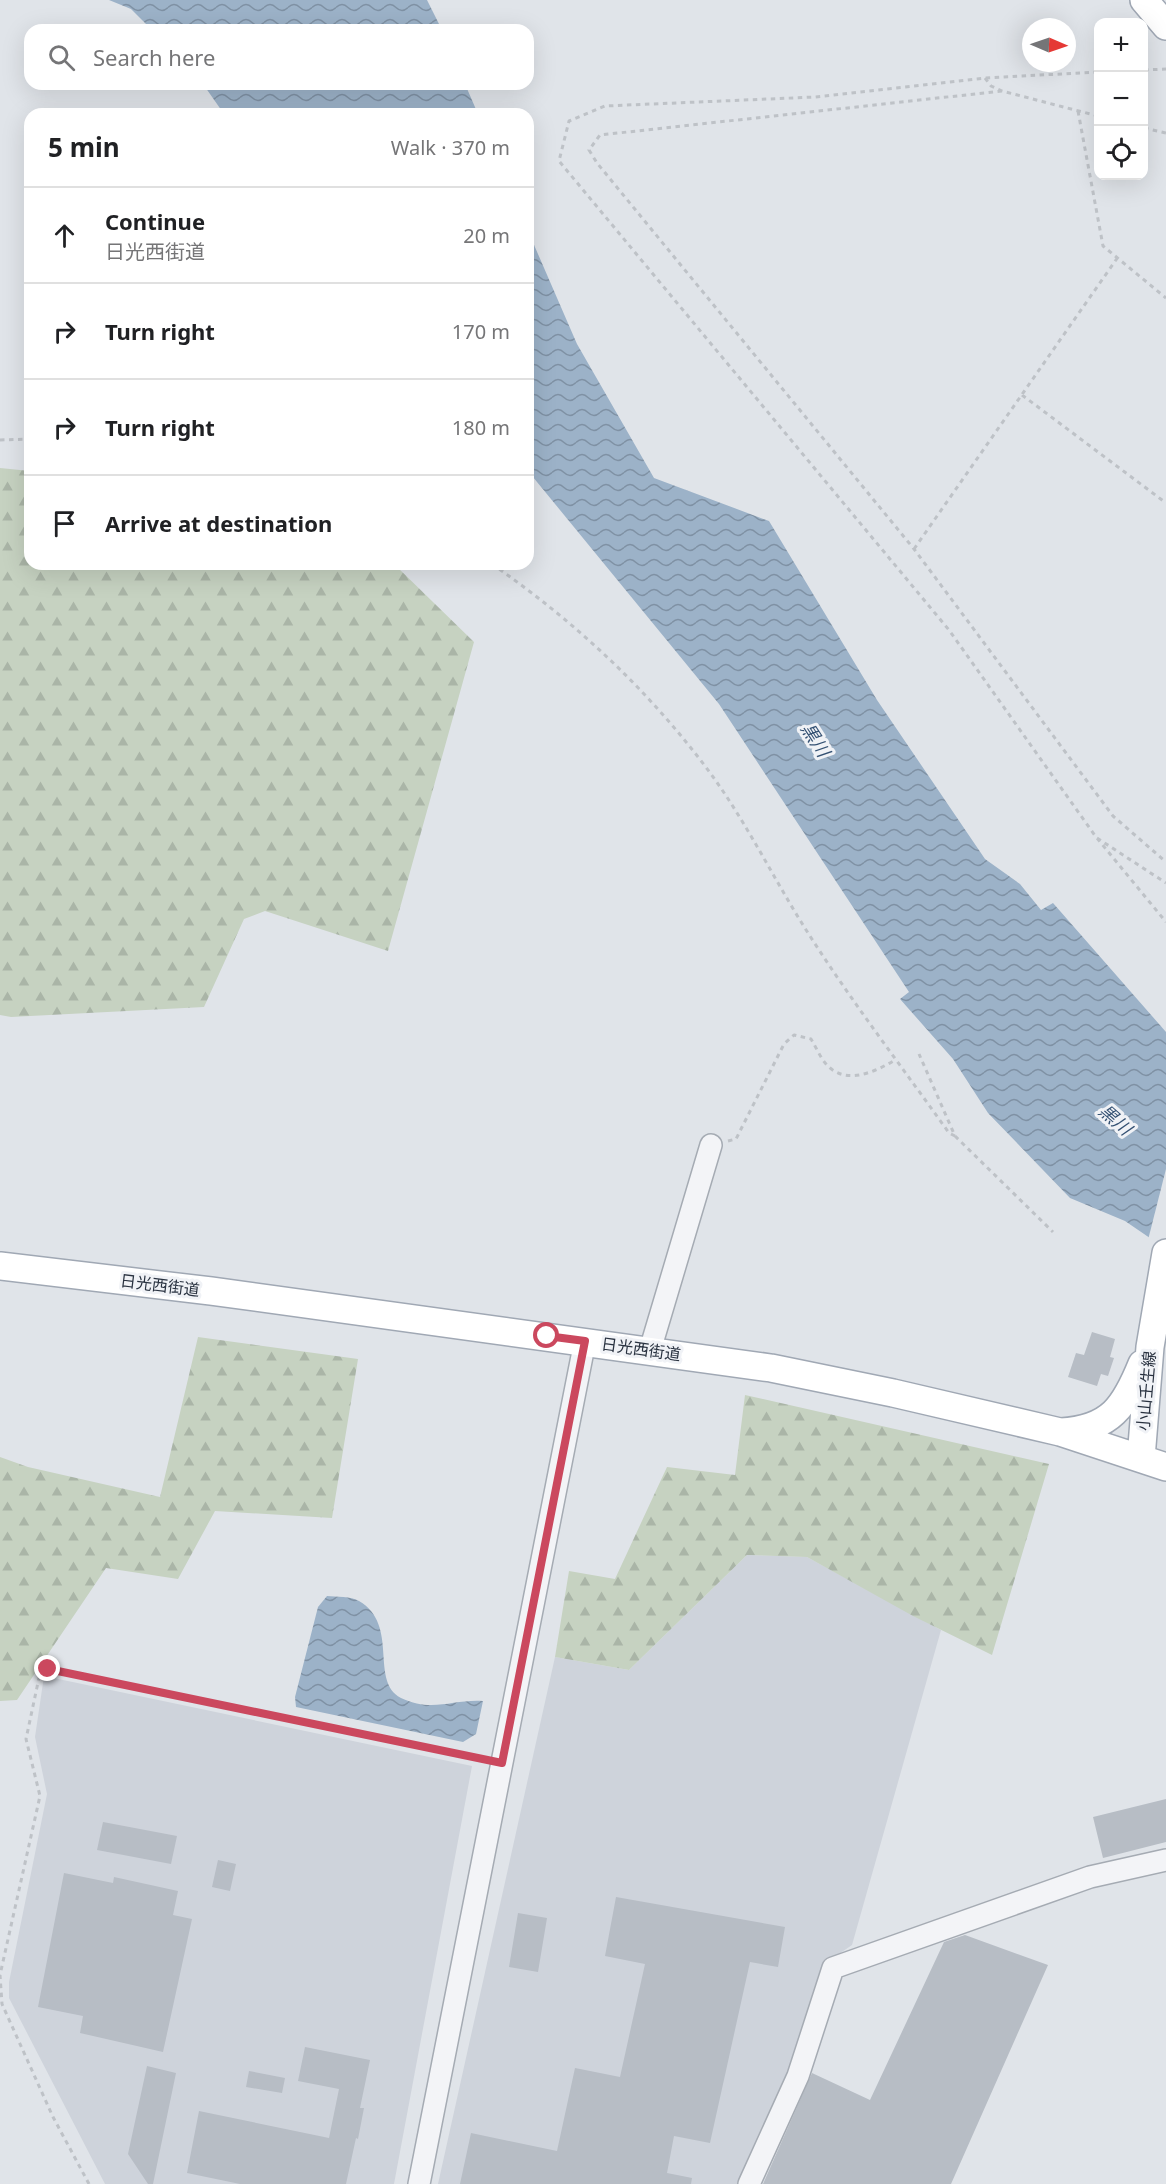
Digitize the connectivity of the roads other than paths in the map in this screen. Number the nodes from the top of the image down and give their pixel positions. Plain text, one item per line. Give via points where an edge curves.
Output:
1 (1144, 0) edge
2 (1166, 26) edge
3 (711, 1145) road end
4 (1166, 1253) edge
5 (0, 1266) edge
6 (585, 1341) junction
7 (1150, 1347) junction
8 (650, 1350) junction
9 (1060, 1432) junction
10 (1141, 1458) junction
11 (1166, 1467) edge
12 (1166, 1860) edge
13 (419, 2184) edge
14 (749, 2184) edge

1 - 2 main road
3 - 8 street
4 - 7 main road, 小山壬生線
5 - 6 main road, 日光西街道
6 - 8 main road, 日光西街道
6 - 13 street
7 - 9 main road via 1122,1406 1093,1426
7 - 10 main road, 小山壬生線
8 - 9 main road, 日光西街道 via 815,1377
9 - 10 main road, 日光西街道
10 - 11 main road, 日光西街道
12 - 14 street via 1090,1877 832,1968 798,2076

